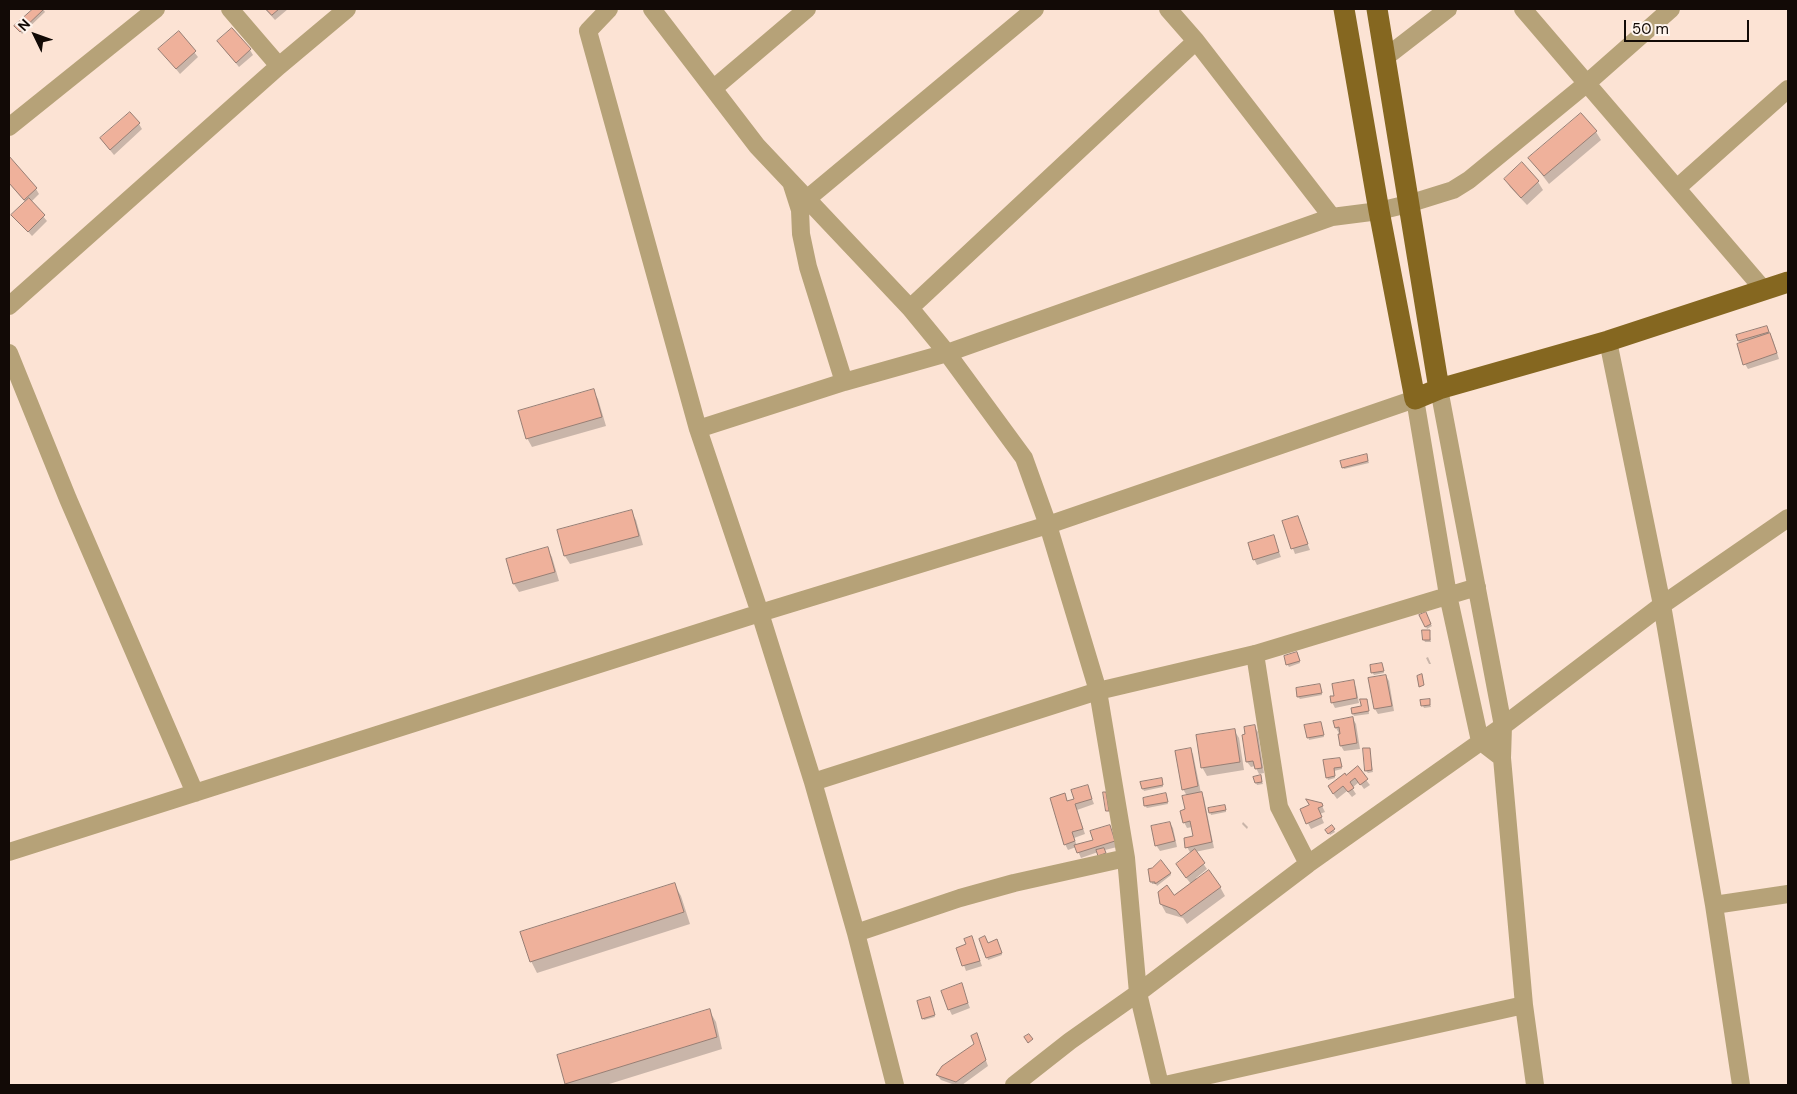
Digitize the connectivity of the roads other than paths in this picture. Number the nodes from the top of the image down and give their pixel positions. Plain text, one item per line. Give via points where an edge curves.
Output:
1 (156, 9) edge
2 (230, 9) edge
3 (347, 9) edge
4 (609, 9) edge
5 (652, 9) edge
6 (807, 9) edge
7 (1035, 9) edge
8 (1168, 9) edge
9 (1344, 9) edge
10 (1377, 9) edge
11 (1448, 9) edge
12 (1524, 9) edge
13 (1671, 9) edge
14 (1196, 41) junction
15 (1386, 57) junction
16 (279, 66) junction
17 (1586, 84) junction
18 (714, 88) junction
19 (1788, 89) edge
20 (9, 126) edge
21 (791, 182) junction
22 (1677, 188) junction
23 (808, 198) junction
24 (1408, 204) junction
25 (1378, 211) junction
26 (1332, 217) junction
27 (1788, 282) edge
28 (1764, 290) junction
29 (9, 306) edge
30 (910, 308) junction
31 (1608, 341) junction
32 (9, 353) edge
33 (947, 353) junction
34 (844, 382) junction
35 (1439, 389) junction
36 (1415, 398) junction
37 (698, 429) junction
38 (1788, 518) edge
39 (1048, 525) junction
40 (1476, 586) junction
41 (1448, 595) junction
42 (1662, 605) junction
43 (760, 613) junction
44 (1255, 654) junction
45 (1098, 691) junction
46 (1503, 726) junction
47 (1480, 741) junction
48 (1502, 758) junction
49 (813, 782) junction
50 (194, 793) junction
51 (9, 852) edge
52 (1126, 858) junction
53 (1308, 864) junction
54 (1788, 894) edge
55 (1714, 905) junction
56 (856, 933) junction
57 (1138, 992) junction
58 (1524, 1004) junction
59 (895, 1085) edge
60 (1014, 1085) edge
61 (1160, 1085) edge
62 (1165, 1085) edge
63 (1535, 1085) edge
64 (1741, 1085) edge

1 - 20 street
2 - 16 street
3 - 16 street
4 - 37 street via 588,31
5 - 18 street
6 - 18 street
7 - 23 street
8 - 14 street
9 - 25 main road
10 - 15 main road
11 - 15 street
12 - 17 street
13 - 17 street
14 - 26 street
14 - 30 street
15 - 24 main road
16 - 29 street
17 - 22 street
17 - 24 street via 1469,180 1453,190
18 - 21 street via 757,146
19 - 22 street
21 - 23 street
21 - 34 street via 800,210 808,267
22 - 28 street
23 - 30 street
24 - 25 street
24 - 35 main road
25 - 26 street
25 - 36 main road
26 - 33 street
27 - 28 main road
28 - 31 main road
30 - 33 street
31 - 35 main road
31 - 42 street
32 - 50 street
33 - 34 street
33 - 39 street via 1024,458
34 - 37 street
35 - 36 main road
35 - 40 street
36 - 39 street
36 - 41 street
37 - 43 street
38 - 42 street
39 - 43 street
39 - 45 street
40 - 41 street
40 - 46 street
41 - 44 street
41 - 47 street
42 - 46 street
42 - 55 street
43 - 49 street
43 - 50 street
44 - 45 street
44 - 53 street via 1276,794 1285,822
45 - 49 street
45 - 52 street
46 - 47 street
46 - 48 street
47 - 48 street
47 - 53 street
48 - 58 street
49 - 56 street
50 - 51 street
52 - 56 street via 960,898
52 - 57 street
53 - 57 street
54 - 55 street
55 - 64 street
56 - 59 street
57 - 60 street
57 - 61 street
58 - 62 street
58 - 63 street

